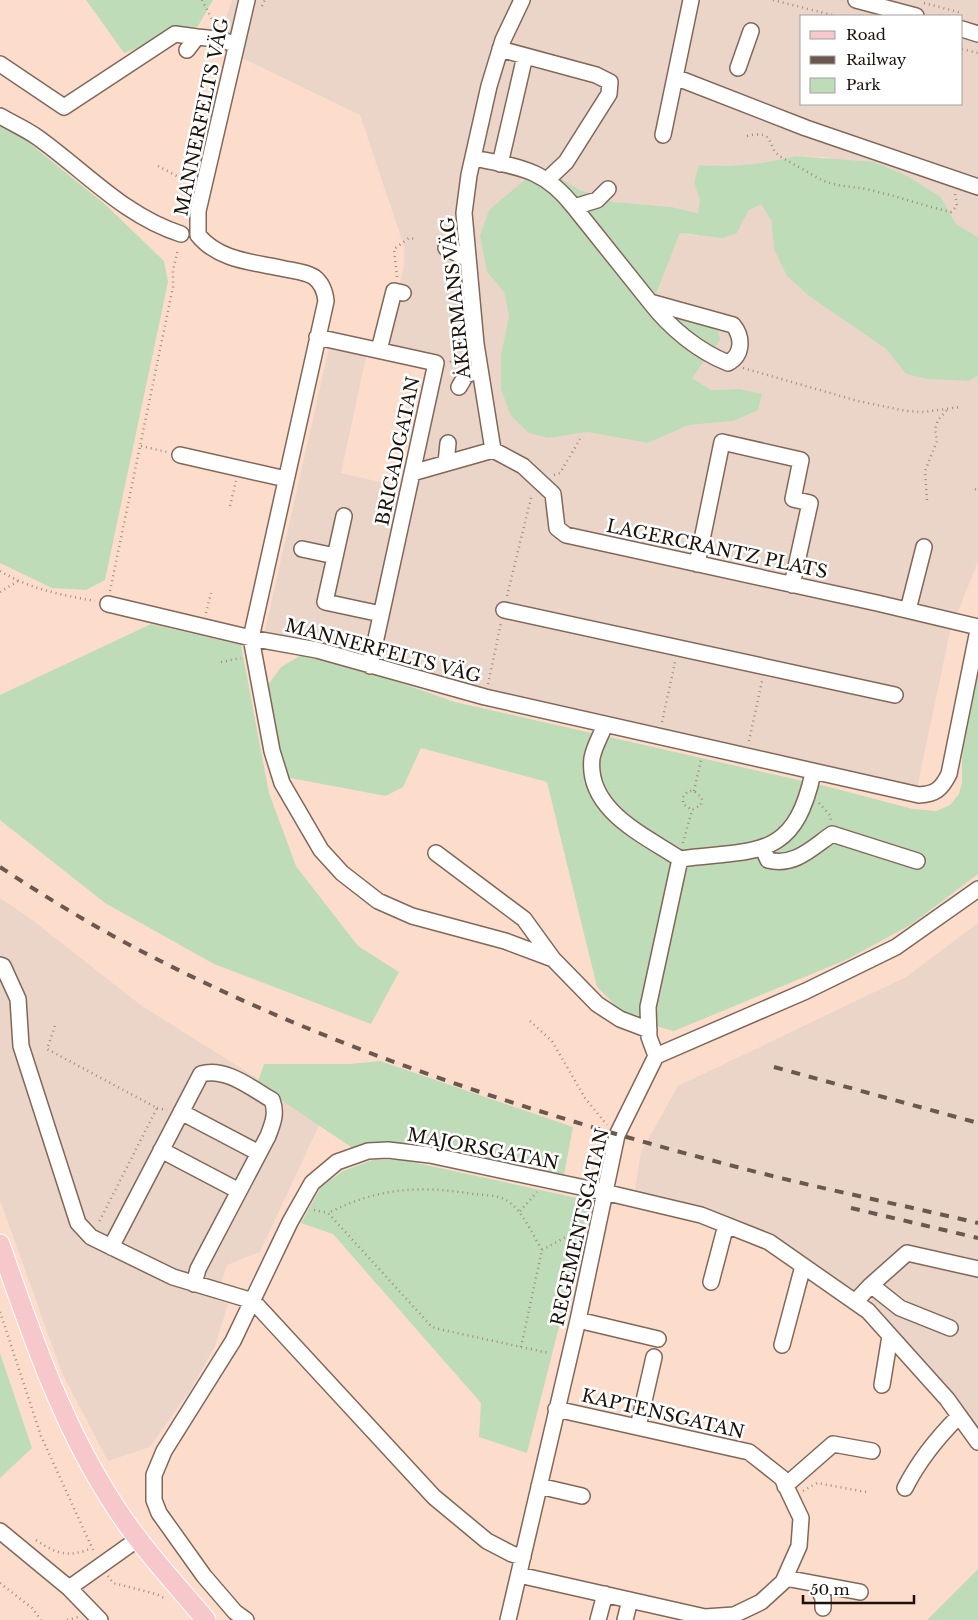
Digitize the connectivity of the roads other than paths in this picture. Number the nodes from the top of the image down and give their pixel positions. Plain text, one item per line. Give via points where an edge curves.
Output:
1 (247, 0) edge
2 (522, 0) edge
3 (691, 0) edge
4 (856, 0) edge
5 (918, 9) edge
6 (963, 29) edge
7 (751, 31) dead end
8 (978, 34) edge
9 (197, 37) junction
10 (236, 44) junction
11 (500, 49) junction
12 (186, 50) dead end
13 (525, 56) junction
14 (0, 64) edge
15 (738, 68) dead end
16 (675, 77) junction
17 (0, 116) edge
18 (663, 135) dead end
19 (473, 158) junction
20 (500, 164) junction
21 (548, 179) junction
22 (978, 187) edge
23 (608, 189) dead end
24 (574, 207) junction
25 (181, 234) road end
26 (446, 248) dead end
27 (468, 259) junction
28 (403, 293) dead end
29 (650, 302) junction
30 (318, 337) junction
31 (379, 350) junction
32 (480, 370) junction
33 (459, 387) dead end
34 (448, 443) dead end
35 (493, 450) junction
36 (180, 455) road end
37 (446, 463) junction
38 (412, 473) junction
39 (286, 479) junction
40 (344, 516) dead end
41 (924, 547) dead end
42 (302, 549) dead end
43 (335, 556) junction
44 (697, 564) junction
45 (792, 585) junction
46 (108, 604) road end
47 (504, 610) road end
48 (908, 610) junction
49 (381, 614) junction
50 (978, 629) edge
51 (251, 638) junction
52 (370, 666) junction
53 (895, 695) dead end
54 (605, 725) junction
55 (813, 773) junction
56 (763, 849) junction
57 (436, 853) dead end
58 (681, 855) junction
59 (917, 861) dead end
60 (978, 889) edge
61 (553, 959) junction
62 (1, 964) edge
63 (648, 1030) junction
64 (656, 1056) junction
65 (181, 1112) junction
66 (161, 1150) junction
67 (259, 1153) junction
68 (239, 1191) junction
69 (604, 1192) junction
70 (726, 1225) junction
71 (0, 1244) edge
72 (111, 1247) junction
73 (803, 1266) junction
74 (978, 1269) edge
75 (711, 1282) dead end
76 (194, 1284) junction
77 (871, 1285) junction
78 (253, 1301) junction
79 (855, 1302) junction
80 (578, 1320) junction
81 (950, 1328) dead end
82 (890, 1336) junction
83 (658, 1339) dead end
84 (782, 1345) dead end
85 (654, 1357) dead end
86 (882, 1385) dead end
87 (556, 1409) junction
88 (959, 1416) junction
89 (638, 1427) junction
90 (978, 1442) edge
91 (872, 1451) dead end
92 (539, 1486) junction
93 (905, 1488) dead end
94 (788, 1492) junction
95 (582, 1496) dead end
96 (0, 1532) edge
97 (138, 1539) junction
98 (523, 1557) junction
99 (520, 1575) junction
100 (785, 1578) junction
101 (816, 1584) junction
102 (69, 1588) junction
103 (860, 1592) dead end
104 (605, 1594) junction
105 (630, 1600) junction
106 (823, 1608) dead end
107 (745, 1615) edge
108 (698, 1618) edge
109 (100, 1620) edge
110 (206, 1620) edge
111 (246, 1620) edge
112 (508, 1620) edge
113 (598, 1620) edge
114 (626, 1620) edge

1 - 10 street, MANNERFELTS VÄG
2 - 11 street, ÅKERMANS VÄG
3 - 16 street
4 - 5 street
6 - 8 street
7 - 15 street
9 - 10 street via 217,38
9 - 12 street
9 - 14 street via 175,34 64,107
10 - 30 street, MANNERFELTS VÄG via 196,223 198,235 206,245 232,258 315,278 323,287 326,301
11 - 13 street
11 - 19 street, ÅKERMANS VÄG
13 - 20 street
13 - 21 street via 596,75 610,82 609,94 566,162
16 - 18 street
16 - 22 street via 806,128
17 - 25 street via 36,137 131,212
19 - 20 street
19 - 27 street, ÅKERMANS VÄG via 464,213
20 - 21 street via 531,171
21 - 24 street
23 - 24 street via 598,200
24 - 29 street
26 - 27 street
27 - 32 street, ÅKERMANS VÄG
28 - 31 street via 394,291
29 - 29 street via 688,340 728,363 740,349 741,340 733,325
30 - 31 street, BRIGADGATAN
30 - 39 street, MANNERFELTS VÄG
31 - 38 street, BRIGADGATAN via 436,363
32 - 33 street via 466,375
32 - 35 street, ÅKERMANS VÄG
34 - 37 street
35 - 37 street
35 - 44 street, LAGERCRANTZ PLATS via 523,466 552,494 556,524 562,533
36 - 39 street
37 - 38 street
38 - 49 street, BRIGADGATAN
39 - 51 street, MANNERFELTS VÄG
40 - 43 street
41 - 48 street
42 - 43 street
43 - 49 street via 325,602
44 - 45 street, LAGERCRANTZ PLATS
44 - 45 street via 722,442 801,460 793,499 810,503
45 - 48 street, LAGERCRANTZ PLATS
46 - 51 street
47 - 53 street
48 - 50 street, LAGERCRANTZ PLATS
49 - 52 street, BRIGADGATAN
50 - 55 street, MANNERFELTS VÄG via 949,774 942,788 933,794 919,795
51 - 52 street, MANNERFELTS VÄG via 318,650
51 - 61 street via 272,751 282,783 321,850 342,873 378,901 412,916 504,941
52 - 54 street, MANNERFELTS VÄG
54 - 55 street, MANNERFELTS VÄG
54 - 58 street via 592,757 595,790 619,819
55 - 56 street via 808,799 797,822 782,839
56 - 58 street
56 - 59 street via 768,860 781,864 800,857 832,834
57 - 61 street via 524,919
58 - 63 street via 648,1007
60 - 64 street via 896,947 806,991
61 - 63 street via 597,1004 620,1019
62 - 72 street via 18,999 21,1046 78,1223 91,1236
63 - 64 street
64 - 69 street, REGEMENTSGATAN via 619,1131
65 - 66 street
65 - 67 street
65 - 67 street via 201,1074 224,1073 272,1100 274,1120
66 - 68 street
66 - 72 street
67 - 68 street
68 - 76 street via 198,1269
69 - 70 street, MAJORSGATAN via 701,1215
69 - 78 street, MAJORSGATAN via 430,1155 368,1151 337,1162 312,1183
69 - 80 street, REGEMENTSGATAN
70 - 73 street, MAJORSGATAN via 769,1242
70 - 75 street
71 - 97 main road via 41,1363 60,1407 89,1462
72 - 76 street
73 - 79 street, MAJORSGATAN
73 - 84 street
74 - 77 street via 907,1253
76 - 78 street
77 - 79 street
77 - 81 street via 900,1308
78 - 98 street via 434,1497 487,1541
78 - 111 street, MAJORSGATAN via 233,1341 164,1450 152,1486 154,1500 164,1521 204,1576
79 - 82 street, MAJORSGATAN via 868,1311
80 - 83 street
80 - 87 street, REGEMENTSGATAN
82 - 86 street
82 - 88 street, MAJORSGATAN
85 - 89 street
87 - 89 street, KAPTENSGATAN
87 - 92 street, REGEMENTSGATAN
88 - 90 street, MAJORSGATAN
88 - 93 street via 916,1465
89 - 94 street, KAPTENSGATAN via 749,1452 782,1478
91 - 94 street via 833,1444
92 - 95 street
92 - 98 street, REGEMENTSGATAN
94 - 100 street, KAPTENSGATAN via 801,1518 799,1546
96 - 102 street
97 - 102 street
97 - 110 main road
98 - 99 street, REGEMENTSGATAN
99 - 104 street, KAPTENSGATAN
99 - 112 street, REGEMENTSGATAN
100 - 101 street
100 - 107 street, KAPTENSGATAN
101 - 103 street
101 - 106 street via 823,1598
102 - 109 street
104 - 105 street, KAPTENSGATAN
104 - 113 street
105 - 108 street, KAPTENSGATAN
105 - 114 street
107 - 108 street, KAPTENSGATAN

